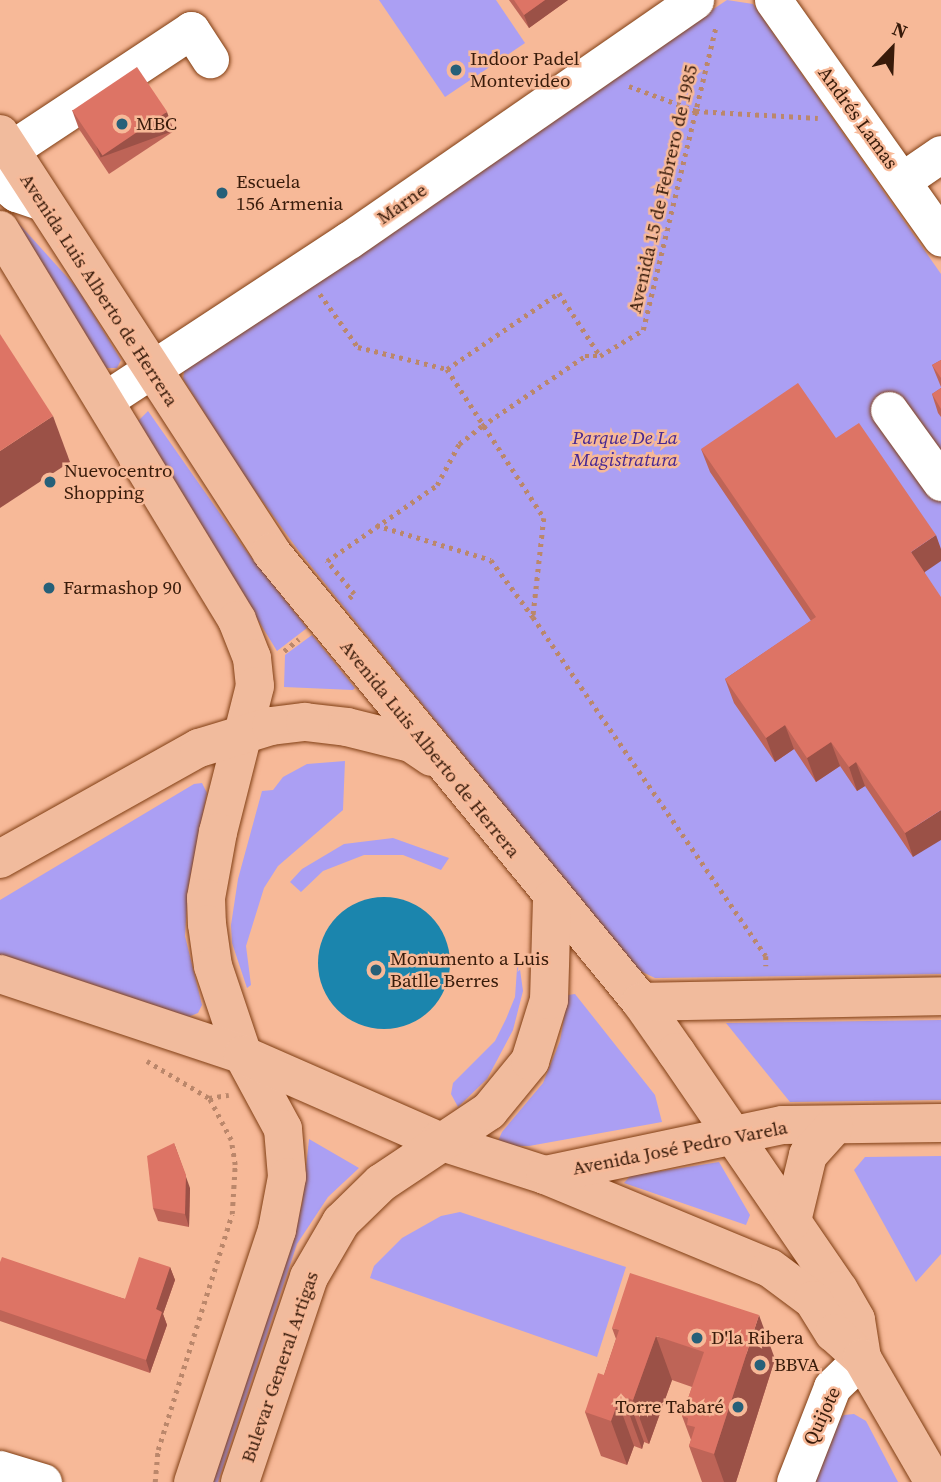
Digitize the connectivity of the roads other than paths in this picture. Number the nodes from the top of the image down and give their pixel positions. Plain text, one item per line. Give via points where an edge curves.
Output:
1 (773, 0) edge
2 (707, 6) edge
3 (210, 59) dead end
4 (941, 154) edge
5 (3, 155) edge
6 (903, 180) junction
7 (0, 230) edge
8 (941, 237) edge
9 (150, 371) junction
10 (105, 400) junction
11 (889, 411) dead end
12 (941, 482) edge
13 (244, 734) junction
14 (447, 770) junction
15 (0, 859) edge
16 (552, 899) junction
17 (0, 974) edge
18 (941, 996) edge
19 (641, 1002) junction
20 (243, 1055) junction
21 (941, 1123) edge
22 (834, 1126) junction
23 (732, 1135) junction
24 (439, 1141) junction
25 (545, 1175) junction
26 (792, 1222) junction
27 (862, 1358) junction
28 (0, 1469) edge
29 (43, 1482) edge
30 (193, 1482) edge
31 (240, 1482) edge
32 (795, 1482) edge
33 (934, 1482) edge

1 - 6 street, Andrés Lamas
2 - 9 street, Marne via 592,72
3 - 5 street via 191,30
4 - 6 street
5 - 9 main road, Avenida Luis Alberto de Herrera via 42,202
6 - 8 street, Andrés Lamas
7 - 10 main road
9 - 10 street, Marne
9 - 14 main road, Avenida Luis Alberto de Herrera via 271,552
10 - 13 main road via 237,620 252,658 254,686
11 - 12 street
13 - 14 main road via 290,723 347,727 411,743
13 - 15 main road via 199,748
13 - 20 main road via 206,898 213,966
14 - 16 main road, Avenida Luis Alberto de Herrera
16 - 19 main road, Avenida Luis Alberto de Herrera
16 - 24 main road, Bulevar General Artigas via 549,1000 530,1060 489,1111
17 - 20 main road
18 - 19 main road
19 - 23 main road, Avenida Luis Alberto de Herrera
20 - 24 main road
20 - 30 main road via 283,1129 284,1202
21 - 22 main road, Avenida José Pedro Varela
22 - 23 main road, Avenida José Pedro Varela via 783,1125
22 - 26 main road via 808,1155
23 - 25 main road, Avenida José Pedro Varela
23 - 26 main road, Avenida Luis Alberto de Herrera
24 - 25 main road, Avenida Luis Alberto de Herrera
24 - 31 main road, Bulevar General Artigas via 381,1183 341,1222 321,1252 292,1322
25 - 27 main road, Avenida Luis Alberto de Herrera via 770,1268 813,1300 834,1333
26 - 27 main road, Avenida Luis Alberto de Herrera via 856,1320
27 - 32 street, Quijote via 832,1387
27 - 33 main road, Avenida Luis Alberto de Herrera
28 - 29 street

